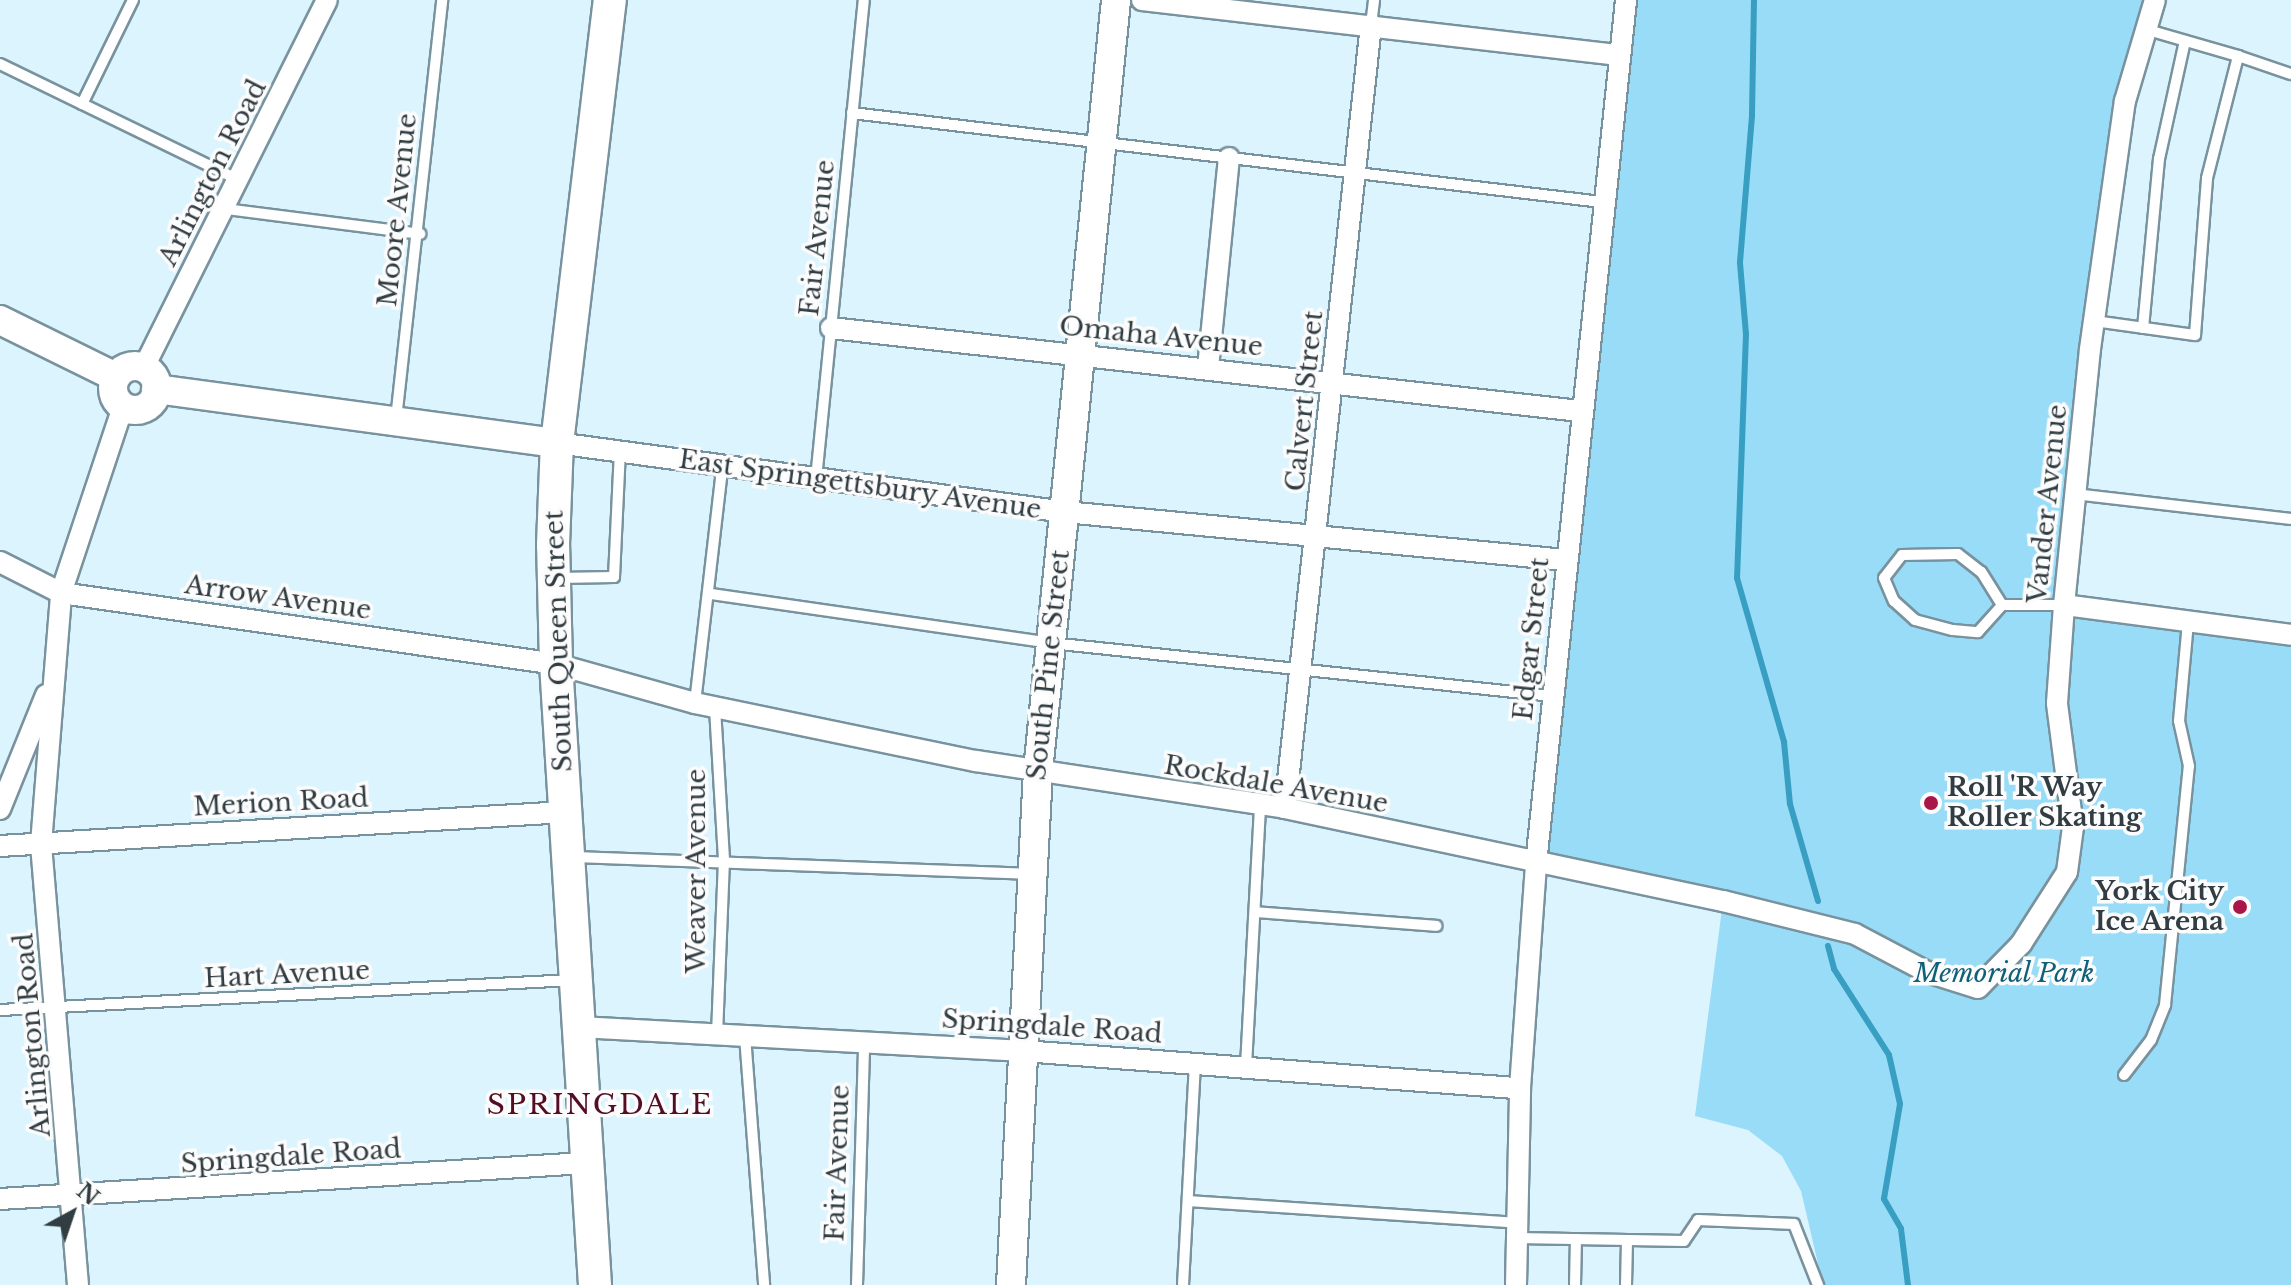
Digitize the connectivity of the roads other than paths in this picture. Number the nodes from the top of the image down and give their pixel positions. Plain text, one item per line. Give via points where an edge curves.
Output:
1 (133, 0) edge
2 (327, 0) edge
3 (442, 0) edge
4 (610, 0) edge
5 (864, 0) edge
6 (1116, 0) edge
7 (1142, 0) edge
8 (1374, 0) edge
9 (1626, 0) edge
10 (2155, 0) edge
11 (1371, 25) junction
12 (2148, 30) junction
13 (2185, 41) junction
14 (1619, 55) junction
15 (2238, 56) junction
16 (0, 64) edge
17 (2291, 74) edge
18 (82, 104) junction
19 (852, 113) junction
20 (1101, 143) junction
21 (1229, 158) junction
22 (1357, 171) junction
23 (240, 181) junction
24 (1602, 202) junction
25 (226, 209) junction
26 (420, 234) junction
27 (0, 320) edge
28 (2094, 321) junction
29 (831, 328) junction
30 (2143, 328) junction
31 (1080, 354) junction
32 (1208, 368) junction
33 (116, 377) junction
34 (150, 379) junction
35 (1334, 381) junction
36 (123, 407) junction
37 (1581, 411) junction
38 (395, 425) junction
39 (557, 443) junction
40 (620, 452) junction
41 (722, 468) junction
42 (816, 479) junction
43 (2075, 494) junction
44 (1065, 512) junction
45 (2291, 519) edge
46 (1316, 535) junction
47 (1565, 560) junction
48 (0, 562) edge
49 (553, 579) junction
50 (61, 593) junction
51 (711, 594) junction
52 (2002, 605) junction
53 (2064, 605) junction
54 (2188, 622) junction
55 (2291, 635) edge
56 (1051, 643) junction
57 (556, 664) junction
58 (1301, 669) junction
59 (54, 676) junction
60 (1552, 696) junction
61 (695, 703) junction
62 (715, 708) junction
63 (1038, 771) junction
64 (1260, 805) junction
65 (1285, 808) junction
66 (0, 809) edge
67 (566, 812) junction
68 (41, 844) junction
69 (0, 846) edge
70 (571, 857) junction
71 (724, 860) junction
72 (1536, 864) junction
73 (1031, 874) junction
74 (1255, 912) junction
75 (1436, 926) dead end
76 (577, 980) junction
77 (1978, 988) joint
78 (0, 1010) edge
79 (57, 1010) junction
80 (580, 1027) junction
81 (717, 1035) junction
82 (745, 1036) junction
83 (864, 1042) junction
84 (1023, 1051) junction
85 (1195, 1062) junction
86 (1246, 1066) junction
87 (2124, 1075) dead end
88 (1520, 1088) junction
89 (586, 1163) junction
90 (75, 1198) junction
91 (0, 1199) edge
92 (1189, 1201) junction
93 (1517, 1230) junction
94 (1576, 1239) junction
95 (1627, 1241) junction
96 (78, 1285) edge
97 (595, 1285) edge
98 (764, 1285) edge
99 (857, 1285) edge
100 (1011, 1285) edge
101 (1183, 1285) edge
102 (1516, 1285) edge
103 (1575, 1285) edge
104 (1626, 1285) edge
105 (1818, 1285) edge

1 - 18 lane
2 - 23 street, Arlington Road
3 - 26 lane, Moore Avenue
4 - 39 main road, South Queen Street
5 - 19 lane, Fair Avenue
6 - 20 street, South Pine Street
7 - 11 street
8 - 11 lane, Calvert Street
9 - 14 street, Edgar Street
10 - 12 street, Vander Avenue
11 - 14 street
11 - 22 street, Calvert Street
12 - 13 lane
12 - 28 street, Vander Avenue via 2125,101
13 - 15 lane
13 - 30 lane via 2159,159
14 - 24 street, Edgar Street
15 - 17 lane
15 - 30 lane via 2207,178 2195,335
16 - 18 lane
18 - 23 lane
19 - 20 lane
19 - 29 lane, Fair Avenue
20 - 21 lane
20 - 31 street, South Pine Street
21 - 22 lane
21 - 32 street
22 - 24 lane
22 - 35 street, Calvert Street
23 - 25 street, Arlington Road
24 - 37 street, Edgar Street
25 - 26 lane
25 - 34 street, Arlington Road
26 - 38 lane, Moore Avenue
27 - 33 street
28 - 30 lane
28 - 43 street, Vander Avenue
29 - 31 street, Omaha Avenue
29 - 42 lane, Fair Avenue
31 - 32 street, Omaha Avenue
31 - 44 street, South Pine Street
32 - 35 street, Omaha Avenue
33 - 34 street, East Springettsbury Avenue via 131,367
33 - 36 street via 113,391
34 - 36 street via 145,408
34 - 38 street, East Springettsbury Avenue
35 - 37 street, Omaha Avenue
35 - 46 street, Calvert Street
36 - 50 street, Arlington Road
37 - 47 street, Edgar Street
38 - 39 street, East Springettsbury Avenue
39 - 40 street, East Springettsbury Avenue
39 - 49 main road, South Queen Street
40 - 41 street, East Springettsbury Avenue
40 - 49 lane via 614,577
41 - 42 street, East Springettsbury Avenue
41 - 51 lane
42 - 44 street, East Springettsbury Avenue
43 - 45 lane
43 - 53 street, Vander Avenue
44 - 46 street, East Springettsbury Avenue
44 - 56 street, South Pine Street
46 - 47 street, East Springettsbury Avenue
46 - 58 street, Calvert Street
47 - 60 street, Edgar Street
48 - 50 street, Arrow Avenue
49 - 57 main road, South Queen Street
50 - 57 street, Arrow Avenue
50 - 59 street, Arlington Road
51 - 56 lane
51 - 61 lane
52 - 52 lane via 1978,632 1953,630 1915,620 1894,601 1884,578 1902,555 1958,554 1981,572
52 - 53 lane
53 - 54 street
53 - 77 street, Vander Avenue via 2057,703 2073,827 2067,872 2021,944
54 - 55 street
54 - 87 lane via 2179,721 2189,766 2165,1005 2151,1040
56 - 58 lane
56 - 63 street, South Pine Street
57 - 61 street, Rockdale Avenue
57 - 67 main road, South Queen Street
58 - 60 lane
58 - 65 street, Calvert Street
59 - 66 street
59 - 68 street, Arlington Road
60 - 72 street, Edgar Street
61 - 62 street, Rockdale Avenue
62 - 63 street, Rockdale Avenue
62 - 71 lane, Weaver Avenue
63 - 64 street, Rockdale Avenue
63 - 73 street, South Pine Street
64 - 65 street, Rockdale Avenue
64 - 74 lane
65 - 72 street, Rockdale Avenue
67 - 68 street, Merion Road
67 - 70 main road, South Queen Street
68 - 69 street, Merion Road
68 - 79 street, Arlington Road
70 - 71 lane
70 - 76 main road, South Queen Street
71 - 73 lane
71 - 81 lane, Weaver Avenue
72 - 77 street, Rockdale Avenue via 1855,934 1927,972
72 - 88 street, Edgar Street
73 - 84 street, South Pine Street
74 - 75 lane
74 - 86 lane
76 - 79 lane, Hart Avenue
76 - 80 main road, South Queen Street
78 - 79 lane, Hart Avenue
79 - 90 street, Arlington Road
80 - 81 street, Springdale Road
80 - 89 main road, South Queen Street
81 - 82 street, Springdale Road
82 - 83 street, Springdale Road
82 - 98 lane
83 - 84 street, Springdale Road
83 - 99 lane, Fair Avenue
84 - 85 street, Springdale Road
84 - 100 street, South Pine Street
85 - 86 street, Springdale Road
85 - 92 lane
86 - 88 street, Springdale Road
88 - 93 street, Edgar Street
89 - 90 street, Springdale Road
89 - 97 main road, South Queen Street
90 - 91 street, Springdale Road
90 - 96 street, Arlington Road
92 - 93 lane
92 - 101 lane
93 - 94 lane
93 - 102 street, Edgar Street
94 - 95 lane
94 - 103 lane
95 - 104 lane
95 - 105 lane via 1684,1241 1698,1220 1794,1224

